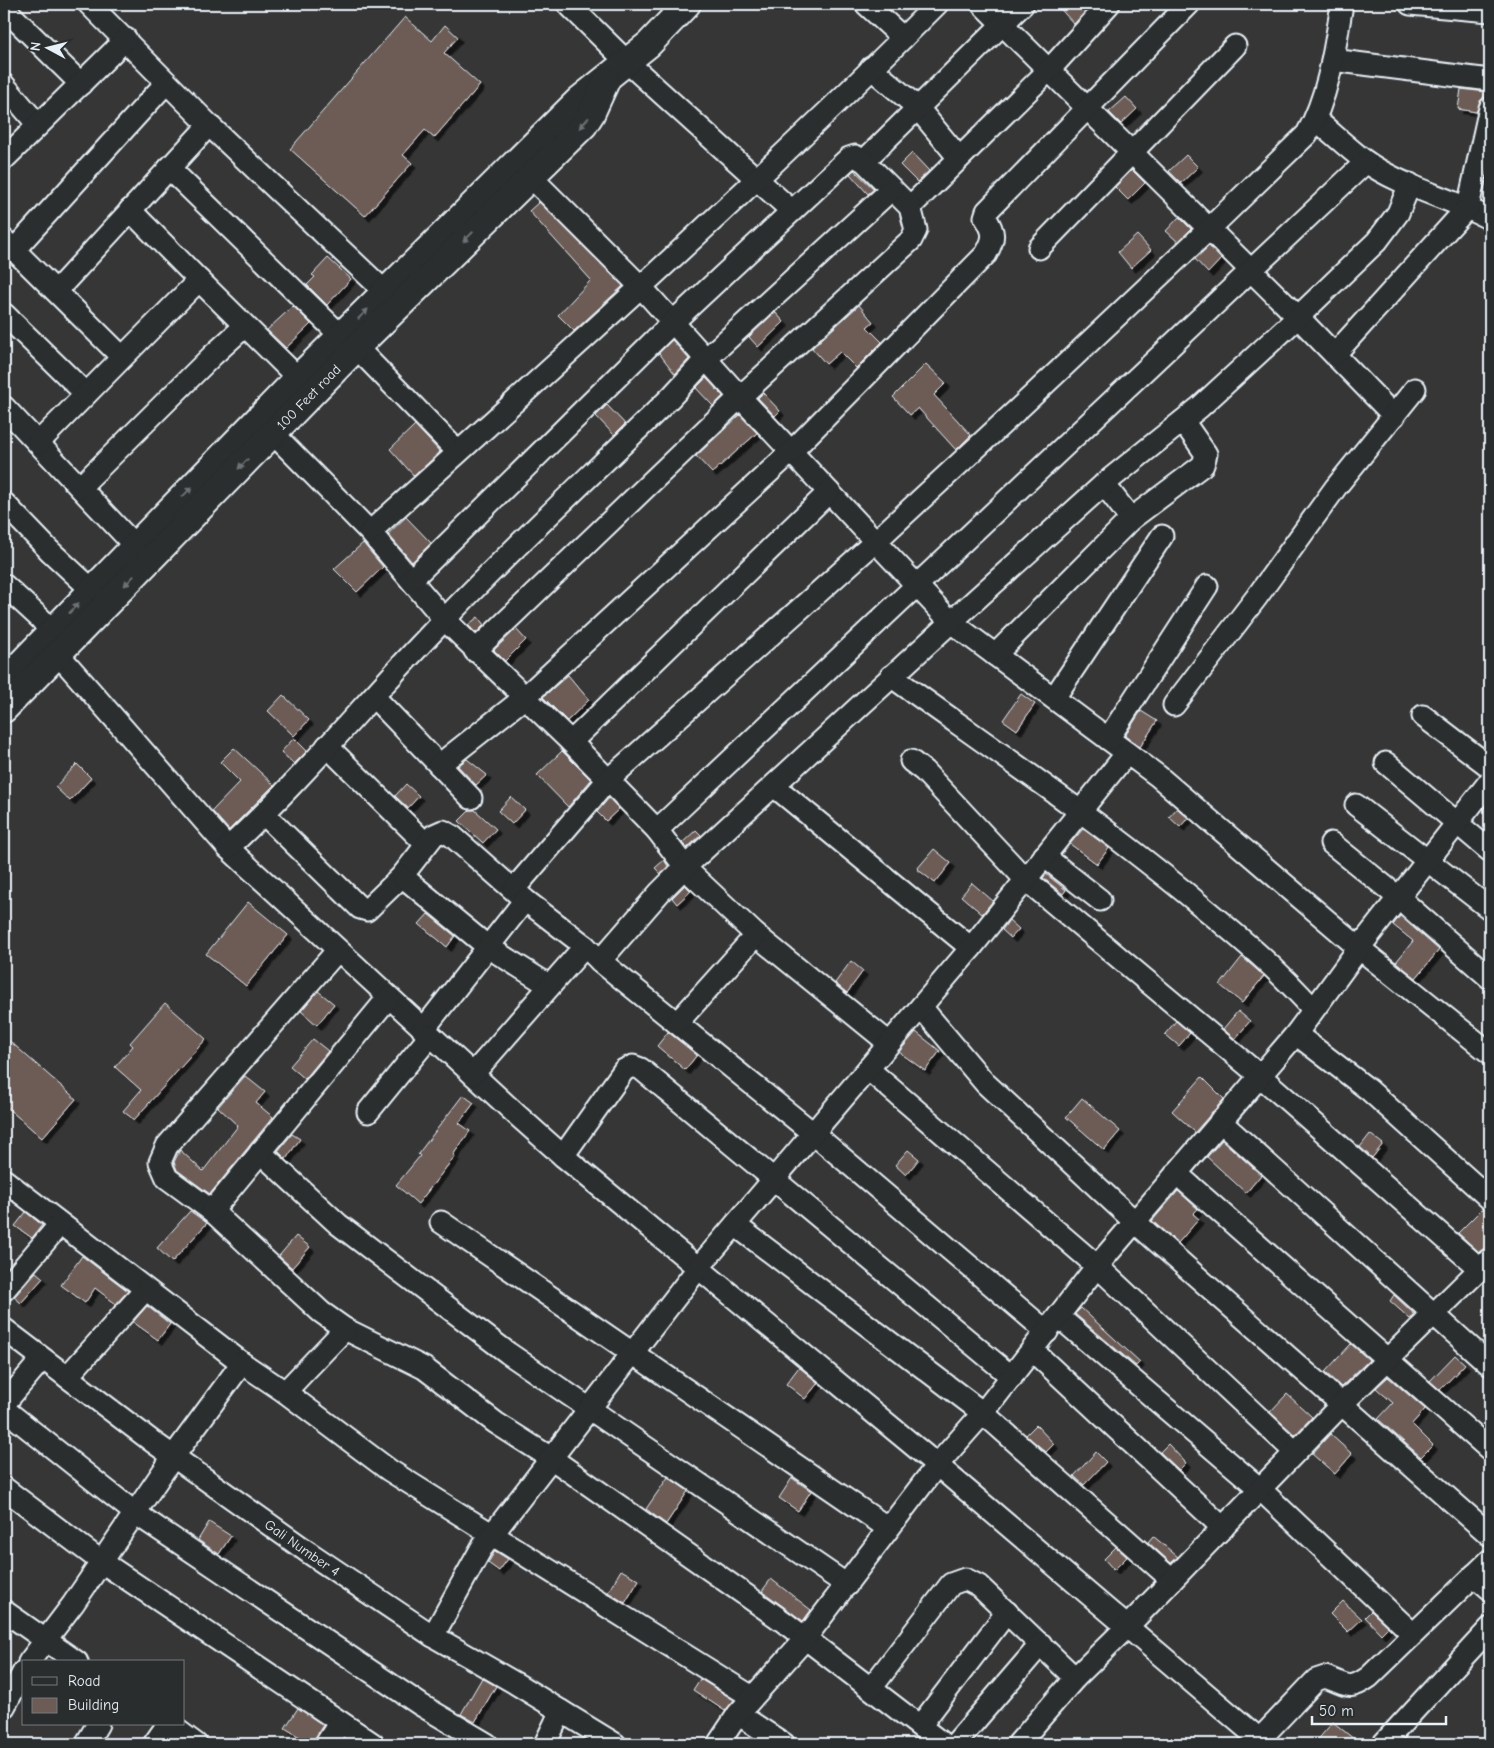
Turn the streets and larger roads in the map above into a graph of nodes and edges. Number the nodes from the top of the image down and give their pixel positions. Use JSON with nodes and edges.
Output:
{"nodes":[{"id":1,"x":89,"y":4,"type":"edge"},
{"id":2,"x":568,"y":4,"type":"edge"},
{"id":3,"x":686,"y":4,"type":"edge"},
{"id":4,"x":866,"y":4,"type":"edge"},
{"id":5,"x":937,"y":4,"type":"edge"},
{"id":6,"x":982,"y":4,"type":"edge"},
{"id":7,"x":1023,"y":4,"type":"edge"},
{"id":8,"x":1109,"y":4,"type":"edge"},
{"id":9,"x":1189,"y":4,"type":"edge"},
{"id":10,"x":1342,"y":4,"type":"edge"},
{"id":11,"x":1410,"y":4,"type":"edge"},
{"id":12,"x":4,"y":8,"type":"edge"},
{"id":13,"x":1490,"y":11,"type":"edge"},
{"id":14,"x":1004,"y":24,"type":"junction"},
{"id":15,"x":903,"y":38,"type":"junction"},
{"id":16,"x":126,"y":39,"type":"junction"},
{"id":17,"x":1236,"y":46,"type":"dead end"},
{"id":18,"x":1332,"y":60,"type":"junction"},
{"id":19,"x":627,"y":62,"type":"junction"},
{"id":20,"x":871,"y":68,"type":"junction"},
{"id":21,"x":1050,"y":69,"type":"junction"},
{"id":22,"x":1490,"y":80,"type":"edge"},
{"id":23,"x":166,"y":82,"type":"junction"},
{"id":24,"x":81,"y":84,"type":"junction"},
{"id":25,"x":4,"y":85,"type":"edge"},
{"id":26,"x":917,"y":107,"type":"junction"},
{"id":27,"x":1088,"y":108,"type":"junction"},
{"id":28,"x":1490,"y":108,"type":"edge"},
{"id":29,"x":1315,"y":119,"type":"junction"},
{"id":30,"x":38,"y":125,"type":"junction"},
{"id":31,"x":209,"y":125,"type":"junction"},
{"id":32,"x":1132,"y":151,"type":"junction"},
{"id":33,"x":958,"y":158,"type":"junction"},
{"id":34,"x":4,"y":159,"type":"edge"},
{"id":35,"x":864,"y":161,"type":"junction"},
{"id":36,"x":1366,"y":162,"type":"junction"},
{"id":37,"x":169,"y":168,"type":"junction"},
{"id":38,"x":523,"y":169,"type":"junction"},
{"id":39,"x":757,"y":180,"type":"junction"},
{"id":40,"x":1410,"y":184,"type":"junction"},
{"id":41,"x":892,"y":188,"type":"junction"},
{"id":42,"x":910,"y":207,"type":"junction"},
{"id":43,"x":1468,"y":207,"type":"junction"},
{"id":44,"x":130,"y":210,"type":"junction"},
{"id":45,"x":792,"y":211,"type":"junction"},
{"id":46,"x":1490,"y":219,"type":"edge"},
{"id":47,"x":1209,"y":229,"type":"junction"},
{"id":48,"x":9,"y":245,"type":"edge"},
{"id":49,"x":1039,"y":248,"type":"dead end"},
{"id":50,"x":1251,"y":272,"type":"junction"},
{"id":51,"x":199,"y":280,"type":"junction"},
{"id":52,"x":642,"y":288,"type":"junction"},
{"id":53,"x":57,"y":290,"type":"junction"},
{"id":54,"x":392,"y":299,"type":"junction"},
{"id":55,"x":4,"y":314,"type":"edge"},
{"id":56,"x":1298,"y":317,"type":"junction"},
{"id":57,"x":672,"y":323,"type":"junction"},
{"id":58,"x":245,"y":326,"type":"junction"},
{"id":59,"x":349,"y":342,"type":"junction"},
{"id":60,"x":1335,"y":354,"type":"junction"},
{"id":61,"x":122,"y":356,"type":"junction"},
{"id":62,"x":706,"y":360,"type":"junction"},
{"id":63,"x":298,"y":378,"type":"junction"},
{"id":64,"x":1416,"y":390,"type":"dead end"},
{"id":65,"x":86,"y":394,"type":"junction"},
{"id":66,"x":740,"y":398,"type":"junction"},
{"id":67,"x":4,"y":407,"type":"edge"},
{"id":68,"x":1394,"y":416,"type":"junction"},
{"id":69,"x":1182,"y":421,"type":"junction"},
{"id":70,"x":266,"y":426,"type":"junction"},
{"id":71,"x":38,"y":443,"type":"junction"},
{"id":72,"x":458,"y":452,"type":"junction"},
{"id":73,"x":791,"y":452,"type":"junction"},
{"id":74,"x":1104,"y":484,"type":"junction"},
{"id":75,"x":80,"y":487,"type":"junction"},
{"id":76,"x":829,"y":492,"type":"junction"},
{"id":77,"x":4,"y":503,"type":"edge"},
{"id":78,"x":1131,"y":520,"type":"junction"},
{"id":79,"x":370,"y":532,"type":"junction"},
{"id":80,"x":1162,"y":536,"type":"dead end"},
{"id":81,"x":876,"y":542,"type":"junction"},
{"id":82,"x":135,"y":546,"type":"junction"},
{"id":83,"x":411,"y":580,"type":"junction"},
{"id":84,"x":4,"y":585,"type":"edge"},
{"id":85,"x":917,"y":585,"type":"junction"},
{"id":86,"x":1207,"y":586,"type":"dead end"},
{"id":87,"x":92,"y":589,"type":"junction"},
{"id":88,"x":444,"y":619,"type":"junction"},
{"id":89,"x":950,"y":622,"type":"junction"},
{"id":90,"x":55,"y":643,"type":"junction"},
{"id":91,"x":475,"y":651,"type":"junction"},
{"id":92,"x":995,"y":655,"type":"junction"},
{"id":93,"x":890,"y":676,"type":"junction"},
{"id":94,"x":4,"y":681,"type":"edge"},
{"id":95,"x":374,"y":697,"type":"junction"},
{"id":96,"x":524,"y":698,"type":"junction"},
{"id":97,"x":1054,"y":698,"type":"junction"},
{"id":98,"x":1174,"y":705,"type":"dead end"},
{"id":99,"x":4,"y":709,"type":"edge"},
{"id":100,"x":1423,"y":716,"type":"dead end"},
{"id":101,"x":1108,"y":739,"type":"junction"},
{"id":102,"x":571,"y":742,"type":"junction"},
{"id":103,"x":327,"y":746,"type":"junction"},
{"id":104,"x":1126,"y":753,"type":"junction"},
{"id":105,"x":911,"y":761,"type":"dead end"},
{"id":106,"x":1386,"y":762,"type":"dead end"},
{"id":107,"x":440,"y":765,"type":"junction"},
{"id":108,"x":1490,"y":767,"type":"edge"},
{"id":109,"x":608,"y":781,"type":"junction"},
{"id":110,"x":1490,"y":781,"type":"edge"},
{"id":111,"x":774,"y":786,"type":"junction"},
{"id":112,"x":471,"y":798,"type":"dead end"},
{"id":113,"x":1356,"y":804,"type":"dead end"},
{"id":114,"x":1081,"y":812,"type":"junction"},
{"id":115,"x":265,"y":815,"type":"junction"},
{"id":116,"x":1458,"y":822,"type":"junction"},
{"id":117,"x":657,"y":830,"type":"junction"},
{"id":118,"x":1331,"y":843,"type":"dead end"},
{"id":119,"x":426,"y":844,"type":"junction"},
{"id":120,"x":228,"y":848,"type":"junction"},
{"id":121,"x":1490,"y":851,"type":"edge"},
{"id":122,"x":1044,"y":856,"type":"junction"},
{"id":123,"x":1429,"y":860,"type":"junction"},
{"id":124,"x":685,"y":867,"type":"junction"},
{"id":125,"x":402,"y":876,"type":"junction"},
{"id":126,"x":1025,"y":879,"type":"junction"},
{"id":127,"x":519,"y":894,"type":"junction"},
{"id":128,"x":1398,"y":897,"type":"junction"},
{"id":129,"x":1100,"y":900,"type":"dead end"},
{"id":130,"x":1490,"y":910,"type":"edge"},
{"id":131,"x":756,"y":935,"type":"junction"},
{"id":132,"x":585,"y":946,"type":"junction"},
{"id":133,"x":488,"y":947,"type":"junction"},
{"id":134,"x":971,"y":948,"type":"junction"},
{"id":135,"x":1359,"y":948,"type":"junction"},
{"id":136,"x":337,"y":950,"type":"junction"},
{"id":137,"x":600,"y":961,"type":"junction"},
{"id":138,"x":1490,"y":978,"type":"edge"},
{"id":139,"x":550,"y":986,"type":"junction"},
{"id":140,"x":388,"y":998,"type":"junction"},
{"id":141,"x":921,"y":1007,"type":"junction"},
{"id":142,"x":1313,"y":1009,"type":"junction"},
{"id":143,"x":677,"y":1023,"type":"junction"},
{"id":144,"x":427,"y":1033,"type":"junction"},
{"id":145,"x":1296,"y":1034,"type":"junction"},
{"id":146,"x":889,"y":1044,"type":"junction"},
{"id":147,"x":1490,"y":1053,"type":"edge"},
{"id":148,"x":868,"y":1069,"type":"junction"},
{"id":149,"x":473,"y":1074,"type":"junction"},
{"id":150,"x":1259,"y":1075,"type":"junction"},
{"id":151,"x":368,"y":1112,"type":"dead end"},
{"id":152,"x":1220,"y":1121,"type":"junction"},
{"id":153,"x":814,"y":1134,"type":"junction"},
{"id":154,"x":260,"y":1152,"type":"junction"},
{"id":155,"x":563,"y":1156,"type":"junction"},
{"id":156,"x":1176,"y":1173,"type":"junction"},
{"id":157,"x":4,"y":1180,"type":"edge"},
{"id":158,"x":774,"y":1180,"type":"junction"},
{"id":159,"x":1490,"y":1199,"type":"edge"},
{"id":160,"x":212,"y":1211,"type":"junction"},
{"id":161,"x":441,"y":1222,"type":"dead end"},
{"id":162,"x":1135,"y":1222,"type":"junction"},
{"id":163,"x":60,"y":1224,"type":"junction"},
{"id":164,"x":735,"y":1225,"type":"junction"},
{"id":165,"x":1485,"y":1264,"type":"edge"},
{"id":166,"x":1097,"y":1266,"type":"junction"},
{"id":167,"x":699,"y":1267,"type":"junction"},
{"id":168,"x":4,"y":1290,"type":"edge"},
{"id":169,"x":145,"y":1290,"type":"junction"},
{"id":170,"x":1433,"y":1315,"type":"junction"},
{"id":171,"x":1053,"y":1324,"type":"junction"},
{"id":172,"x":345,"y":1329,"type":"junction"},
{"id":173,"x":4,"y":1330,"type":"edge"},
{"id":174,"x":1032,"y":1350,"type":"junction"},
{"id":175,"x":631,"y":1354,"type":"junction"},
{"id":176,"x":42,"y":1359,"type":"junction"},
{"id":177,"x":1388,"y":1359,"type":"junction"},
{"id":178,"x":242,"y":1363,"type":"junction"},
{"id":179,"x":1490,"y":1365,"type":"edge"},
{"id":180,"x":67,"y":1377,"type":"junction"},
{"id":181,"x":1012,"y":1377,"type":"junction"},
{"id":182,"x":285,"y":1392,"type":"junction"},
{"id":183,"x":4,"y":1404,"type":"edge"},
{"id":184,"x":1342,"y":1404,"type":"junction"},
{"id":185,"x":4,"y":1409,"type":"edge"},
{"id":186,"x":589,"y":1409,"type":"junction"},
{"id":187,"x":982,"y":1413,"type":"junction"},
{"id":188,"x":1490,"y":1450,"type":"edge"},
{"id":189,"x":1295,"y":1452,"type":"junction"},
{"id":190,"x":173,"y":1457,"type":"junction"},
{"id":191,"x":551,"y":1458,"type":"junction"},
{"id":192,"x":936,"y":1465,"type":"junction"},
{"id":193,"x":4,"y":1488,"type":"edge"},
{"id":194,"x":1260,"y":1489,"type":"junction"},
{"id":195,"x":135,"y":1513,"type":"junction"},
{"id":196,"x":888,"y":1528,"type":"junction"},
{"id":197,"x":1223,"y":1528,"type":"junction"},
{"id":198,"x":1490,"y":1535,"type":"edge"},
{"id":199,"x":491,"y":1536,"type":"junction"},
{"id":200,"x":1490,"y":1560,"type":"edge"},
{"id":201,"x":102,"y":1562,"type":"junction"},
{"id":202,"x":1474,"y":1575,"type":"junction"},
{"id":203,"x":1172,"y":1580,"type":"junction"},
{"id":204,"x":847,"y":1585,"type":"junction"},
{"id":205,"x":1490,"y":1589,"type":"edge"},
{"id":206,"x":4,"y":1611,"type":"edge"},
{"id":207,"x":1007,"y":1612,"type":"junction"},
{"id":208,"x":1126,"y":1628,"type":"junction"},
{"id":209,"x":1490,"y":1628,"type":"edge"},
{"id":210,"x":1412,"y":1633,"type":"junction"},
{"id":211,"x":433,"y":1636,"type":"junction"},
{"id":212,"x":44,"y":1640,"type":"junction"},
{"id":213,"x":804,"y":1640,"type":"junction"},
{"id":214,"x":1041,"y":1644,"type":"junction"},
{"id":215,"x":30,"y":1660,"type":"edge"},
{"id":216,"x":74,"y":1660,"type":"edge"},
{"id":217,"x":22,"y":1674,"type":"edge"},
{"id":218,"x":1075,"y":1678,"type":"junction"},
{"id":219,"x":872,"y":1688,"type":"junction"},
{"id":220,"x":6,"y":1696,"type":"edge"},
{"id":221,"x":752,"y":1697,"type":"junction"},
{"id":222,"x":561,"y":1711,"type":"junction"},
{"id":223,"x":738,"y":1714,"type":"junction"},
{"id":224,"x":340,"y":1722,"type":"junction"},
{"id":225,"x":97,"y":1726,"type":"edge"},
{"id":226,"x":167,"y":1726,"type":"edge"},
{"id":227,"x":171,"y":1726,"type":"edge"},
{"id":228,"x":929,"y":1737,"type":"edge"},
{"id":229,"x":1262,"y":1742,"type":"edge"},
{"id":230,"x":86,"y":1744,"type":"edge"},
{"id":231,"x":154,"y":1744,"type":"edge"},
{"id":232,"x":196,"y":1744,"type":"edge"},
{"id":233,"x":326,"y":1744,"type":"edge"},
{"id":234,"x":373,"y":1744,"type":"edge"},
{"id":235,"x":487,"y":1744,"type":"edge"},
{"id":236,"x":545,"y":1744,"type":"edge"},
{"id":237,"x":615,"y":1744,"type":"edge"},
{"id":238,"x":718,"y":1744,"type":"edge"},
{"id":239,"x":784,"y":1744,"type":"edge"},
{"id":240,"x":955,"y":1744,"type":"edge"},
{"id":241,"x":1018,"y":1744,"type":"edge"},
{"id":242,"x":1383,"y":1744,"type":"edge"}],
"edges":[{"from":1,"to":16,"type":"street"},
{"from":2,"to":19,"type":"street"},
{"from":3,"to":19,"type":"street","name":"100 Feet road"},
{"from":4,"to":15,"type":"street"},
{"from":5,"to":15,"type":"street"},
{"from":6,"to":14,"type":"street"},
{"from":7,"to":14,"type":"street"},
{"from":8,"to":21,"type":"street"},
{"from":9,"to":27,"type":"street"},
{"from":10,"to":18,"type":"street"},
{"from":11,"to":13,"type":"street"},
{"from":12,"to":24,"type":"street"},
{"from":14,"to":21,"type":"street"},
{"from":14,"to":26,"type":"street"},
{"from":15,"to":20,"type":"street"},
{"from":16,"to":23,"type":"street"},
{"from":16,"to":24,"type":"street"},
{"from":17,"to":32,"type":"street"},
{"from":18,"to":22,"type":"street"},
{"from":18,"to":29,"type":"street"},
{"from":19,"to":38,"type":"street","name":"100 Feet road"},
{"from":19,"to":39,"type":"street"},
{"from":20,"to":26,"type":"street"},
{"from":20,"to":39,"type":"street"},
{"from":21,"to":27,"type":"street"},
{"from":21,"to":33,"type":"street"},
{"from":23,"to":31,"type":"street"},
{"from":23,"to":48,"type":"street"},
{"from":24,"to":30,"type":"street"},
{"from":25,"to":30,"type":"street"},
{"from":26,"to":33,"type":"street"},
{"from":26,"to":35,"type":"street"},
{"from":27,"to":32,"type":"street"},
{"from":27,"to":73,"type":"street"},
{"from":28,"to":43,"type":"street"},
{"from":29,"to":36,"type":"street"},
{"from":29,"to":47,"type":"street"},
{"from":30,"to":34,"type":"street"},
{"from":31,"to":37,"type":"street"},
{"from":31,"to":54,"type":"street"},
{"from":32,"to":47,"type":"street"},
{"from":32,"to":49,"type":"street"},
{"from":33,"to":42,"type":"street"},
{"from":35,"to":41,"type":"street"},
{"from":35,"to":45,"type":"street"},
{"from":36,"to":40,"type":"street"},
{"from":36,"to":50,"type":"street"},
{"from":37,"to":44,"type":"street"},
{"from":37,"to":59,"type":"street"},
{"from":38,"to":52,"type":"street"},
{"from":38,"to":54,"type":"street","name":"100 Feet road"},
{"from":39,"to":45,"type":"street"},
{"from":39,"to":52,"type":"street"},
{"from":40,"to":43,"type":"street"},
{"from":40,"to":56,"type":"street"},
{"from":41,"to":42,"type":"street"},
{"from":41,"to":62,"type":"street"},
{"from":42,"to":66,"type":"street"},
{"from":43,"to":46,"type":"street"},
{"from":43,"to":60,"type":"street"},
{"from":44,"to":51,"type":"street"},
{"from":44,"to":53,"type":"street"},
{"from":45,"to":57,"type":"street"},
{"from":47,"to":50,"type":"street"},
{"from":47,"to":81,"type":"street"},
{"from":48,"to":53,"type":"street"},
{"from":50,"to":56,"type":"street"},
{"from":50,"to":85,"type":"street"},
{"from":51,"to":58,"type":"street"},
{"from":51,"to":61,"type":"street"},
{"from":52,"to":57,"type":"street"},
{"from":52,"to":72,"type":"street"},
{"from":53,"to":61,"type":"street"},
{"from":54,"to":59,"type":"street","name":"100 Feet road"},
{"from":55,"to":65,"type":"street"},
{"from":56,"to":60,"type":"street"},
{"from":56,"to":69,"type":"street"},
{"from":57,"to":62,"type":"street"},
{"from":57,"to":83,"type":"street"},
{"from":58,"to":63,"type":"street"},
{"from":58,"to":75,"type":"street"},
{"from":59,"to":63,"type":"street","name":"100 Feet road"},
{"from":59,"to":70,"type":"street","name":"100 Feet road"},
{"from":59,"to":72,"type":"street"},
{"from":60,"to":68,"type":"street"},
{"from":61,"to":65,"type":"street"},
{"from":62,"to":66,"type":"street"},
{"from":62,"to":88,"type":"street"},
{"from":63,"to":70,"type":"street","name":"100 Feet road"},
{"from":64,"to":68,"type":"street"},
{"from":65,"to":71,"type":"street"},
{"from":66,"to":73,"type":"street"},
{"from":66,"to":91,"type":"street"},
{"from":67,"to":71,"type":"street"},
{"from":68,"to":98,"type":"street"},
{"from":69,"to":74,"type":"street"},
{"from":69,"to":78,"type":"street"},
{"from":70,"to":79,"type":"street"},
{"from":82,"to":70,"type":"street","name":"100 Feet road","one_way":true},
{"from":70,"to":90,"type":"street","name":"100 Feet road","one_way":true},
{"from":71,"to":75,"type":"street"},
{"from":72,"to":79,"type":"street"},
{"from":73,"to":76,"type":"street"},
{"from":73,"to":96,"type":"street"},
{"from":74,"to":78,"type":"street"},
{"from":74,"to":89,"type":"street"},
{"from":75,"to":82,"type":"street"},
{"from":76,"to":81,"type":"street"},
{"from":76,"to":102,"type":"street"},
{"from":77,"to":87,"type":"street"},
{"from":78,"to":92,"type":"street"},
{"from":79,"to":83,"type":"street"},
{"from":80,"to":97,"type":"street"},
{"from":81,"to":85,"type":"street"},
{"from":81,"to":109,"type":"street"},
{"from":82,"to":87,"type":"street","name":"100 Feet road"},
{"from":83,"to":88,"type":"street"},
{"from":84,"to":90,"type":"street"},
{"from":85,"to":89,"type":"street"},
{"from":85,"to":117,"type":"street"},
{"from":86,"to":101,"type":"street"},
{"from":90,"to":87,"type":"street","name":"100 Feet road","one_way":true},
{"from":88,"to":91,"type":"street"},
{"from":88,"to":95,"type":"street"},
{"from":89,"to":92,"type":"street"},
{"from":89,"to":93,"type":"street"},
{"from":90,"to":94,"type":"street","name":"100 Feet road"},
{"from":90,"to":99,"type":"street","name":"100 Feet road"},
{"from":90,"to":120,"type":"street"},
{"from":91,"to":96,"type":"street"},
{"from":92,"to":97,"type":"street"},
{"from":93,"to":111,"type":"street"},
{"from":93,"to":114,"type":"street"},
{"from":95,"to":103,"type":"street"},
{"from":95,"to":107,"type":"street"},
{"from":96,"to":102,"type":"street"},
{"from":96,"to":107,"type":"street"},
{"from":97,"to":101,"type":"street"},
{"from":100,"to":108,"type":"street"},
{"from":101,"to":104,"type":"street"},
{"from":102,"to":109,"type":"street"},
{"from":103,"to":115,"type":"street"},
{"from":103,"to":119,"type":"street"},
{"from":104,"to":114,"type":"street"},
{"from":104,"to":135,"type":"street"},
{"from":105,"to":126,"type":"street"},
{"from":106,"to":116,"type":"street"},
{"from":107,"to":112,"type":"street"},
{"from":109,"to":117,"type":"street"},
{"from":109,"to":127,"type":"street"},
{"from":110,"to":116,"type":"street"},
{"from":111,"to":124,"type":"street"},
{"from":111,"to":134,"type":"street"},
{"from":113,"to":123,"type":"street"},
{"from":114,"to":122,"type":"street"},
{"from":114,"to":142,"type":"street"},
{"from":115,"to":120,"type":"street"},
{"from":115,"to":125,"type":"street"},
{"from":116,"to":121,"type":"street"},
{"from":116,"to":123,"type":"street"},
{"from":117,"to":124,"type":"street"},
{"from":118,"to":128,"type":"street"},
{"from":119,"to":125,"type":"street"},
{"from":119,"to":127,"type":"street"},
{"from":120,"to":136,"type":"street"},
{"from":122,"to":126,"type":"street"},
{"from":122,"to":129,"type":"street"},
{"from":123,"to":128,"type":"street"},
{"from":123,"to":130,"type":"street"},
{"from":124,"to":131,"type":"street"},
{"from":124,"to":137,"type":"street"},
{"from":125,"to":133,"type":"street"},
{"from":126,"to":134,"type":"street"},
{"from":126,"to":150,"type":"street"},
{"from":127,"to":132,"type":"street"},
{"from":127,"to":133,"type":"street"},
{"from":128,"to":135,"type":"street"},
{"from":128,"to":138,"type":"street"},
{"from":131,"to":143,"type":"street"},
{"from":131,"to":146,"type":"street"},
{"from":132,"to":137,"type":"street"},
{"from":132,"to":139,"type":"street"},
{"from":133,"to":139,"type":"street"},
{"from":133,"to":144,"type":"street"},
{"from":134,"to":141,"type":"street"},
{"from":135,"to":142,"type":"street"},
{"from":135,"to":147,"type":"street"},
{"from":136,"to":140,"type":"street"},
{"from":136,"to":160,"type":"street"},
{"from":137,"to":143,"type":"street"},
{"from":139,"to":149,"type":"street"},
{"from":140,"to":144,"type":"street"},
{"from":140,"to":154,"type":"street"},
{"from":141,"to":146,"type":"street"},
{"from":141,"to":162,"type":"street"},
{"from":142,"to":145,"type":"street"},
{"from":143,"to":153,"type":"street"},
{"from":144,"to":149,"type":"street"},
{"from":144,"to":151,"type":"street"},
{"from":145,"to":150,"type":"street"},
{"from":145,"to":159,"type":"street"},
{"from":146,"to":148,"type":"street"},
{"from":148,"to":153,"type":"street"},
{"from":148,"to":166,"type":"street"},
{"from":149,"to":155,"type":"street"},
{"from":150,"to":152,"type":"street"},
{"from":150,"to":165,"type":"street"},
{"from":152,"to":156,"type":"street"},
{"from":152,"to":170,"type":"street"},
{"from":153,"to":158,"type":"street"},
{"from":153,"to":171,"type":"street"},
{"from":154,"to":160,"type":"street"},
{"from":154,"to":186,"type":"street"},
{"from":155,"to":158,"type":"street"},
{"from":155,"to":167,"type":"street"},
{"from":156,"to":162,"type":"street"},
{"from":156,"to":177,"type":"street"},
{"from":157,"to":163,"type":"street"},
{"from":158,"to":164,"type":"street"},
{"from":158,"to":181,"type":"street"},
{"from":160,"to":172,"type":"street"},
{"from":161,"to":175,"type":"street"},
{"from":162,"to":166,"type":"street"},
{"from":162,"to":184,"type":"street"},
{"from":163,"to":168,"type":"street"},
{"from":163,"to":169,"type":"street"},
{"from":164,"to":167,"type":"street"},
{"from":164,"to":187,"type":"street"},
{"from":165,"to":170,"type":"street"},
{"from":166,"to":171,"type":"street"},
{"from":166,"to":189,"type":"street"},
{"from":167,"to":175,"type":"street"},
{"from":167,"to":192,"type":"street"},
{"from":169,"to":178,"type":"street"},
{"from":169,"to":180,"type":"street"},
{"from":170,"to":177,"type":"street"},
{"from":170,"to":179,"type":"street"},
{"from":171,"to":174,"type":"street"},
{"from":171,"to":194,"type":"street"},
{"from":172,"to":182,"type":"street"},
{"from":172,"to":191,"type":"street"},
{"from":173,"to":176,"type":"street","name":"Gali Number 4"},
{"from":174,"to":181,"type":"street"},
{"from":174,"to":197,"type":"street"},
{"from":175,"to":186,"type":"street"},
{"from":175,"to":196,"type":"street"},
{"from":176,"to":180,"type":"street","name":"Gali Number 4"},
{"from":176,"to":183,"type":"street"},
{"from":177,"to":184,"type":"street"},
{"from":177,"to":188,"type":"street"},
{"from":178,"to":182,"type":"street"},
{"from":178,"to":190,"type":"street"},
{"from":180,"to":190,"type":"street","name":"Gali Number 4"},
{"from":181,"to":187,"type":"street"},
{"from":182,"to":199,"type":"street"},
{"from":184,"to":189,"type":"street"},
{"from":184,"to":198,"type":"street"},
{"from":185,"to":195,"type":"street"},
{"from":186,"to":191,"type":"street"},
{"from":186,"to":204,"type":"street"},
{"from":187,"to":192,"type":"street"},
{"from":187,"to":203,"type":"street"},
{"from":189,"to":194,"type":"street"},
{"from":190,"to":195,"type":"street"},
{"from":190,"to":211,"type":"street","name":"Gali Number 4"},
{"from":191,"to":199,"type":"street"},
{"from":191,"to":213,"type":"street"},
{"from":192,"to":196,"type":"street"},
{"from":192,"to":208,"type":"street"},
{"from":193,"to":201,"type":"street"},
{"from":194,"to":197,"type":"street"},
{"from":194,"to":210,"type":"street"},
{"from":195,"to":201,"type":"street"},
{"from":195,"to":235,"type":"street"},
{"from":196,"to":204,"type":"street"},
{"from":197,"to":203,"type":"street"},
{"from":199,"to":211,"type":"street"},
{"from":199,"to":221,"type":"street"},
{"from":200,"to":202,"type":"street"},
{"from":201,"to":212,"type":"street"},
{"from":201,"to":224,"type":"street"},
{"from":202,"to":205,"type":"street"},
{"from":202,"to":210,"type":"street"},
{"from":203,"to":208,"type":"street"},
{"from":204,"to":213,"type":"street"},
{"from":206,"to":212,"type":"street"},
{"from":207,"to":214,"type":"street"},
{"from":207,"to":219,"type":"street"},
{"from":207,"to":228,"type":"street"},
{"from":208,"to":218,"type":"street"},
{"from":208,"to":229,"type":"street"},
{"from":209,"to":242,"type":"street"},
{"from":210,"to":229,"type":"street"},
{"from":211,"to":222,"type":"street","name":"Gali Number 4"},
{"from":212,"to":215,"type":"street"},
{"from":212,"to":216,"type":"street"},
{"from":213,"to":219,"type":"street"},
{"from":213,"to":221,"type":"street"},
{"from":214,"to":218,"type":"street"},
{"from":214,"to":240,"type":"street"},
{"from":217,"to":220,"type":"street"},
{"from":218,"to":241,"type":"street"},
{"from":219,"to":228,"type":"street"},
{"from":221,"to":223,"type":"street"},
{"from":222,"to":236,"type":"street"},
{"from":222,"to":237,"type":"street","name":"Gali Number 4"},
{"from":223,"to":238,"type":"street"},
{"from":223,"to":239,"type":"street"},
{"from":224,"to":233,"type":"street"},
{"from":224,"to":234,"type":"street"},
{"from":225,"to":230,"type":"street"},
{"from":226,"to":231,"type":"street"},
{"from":227,"to":232,"type":"street"}]}
